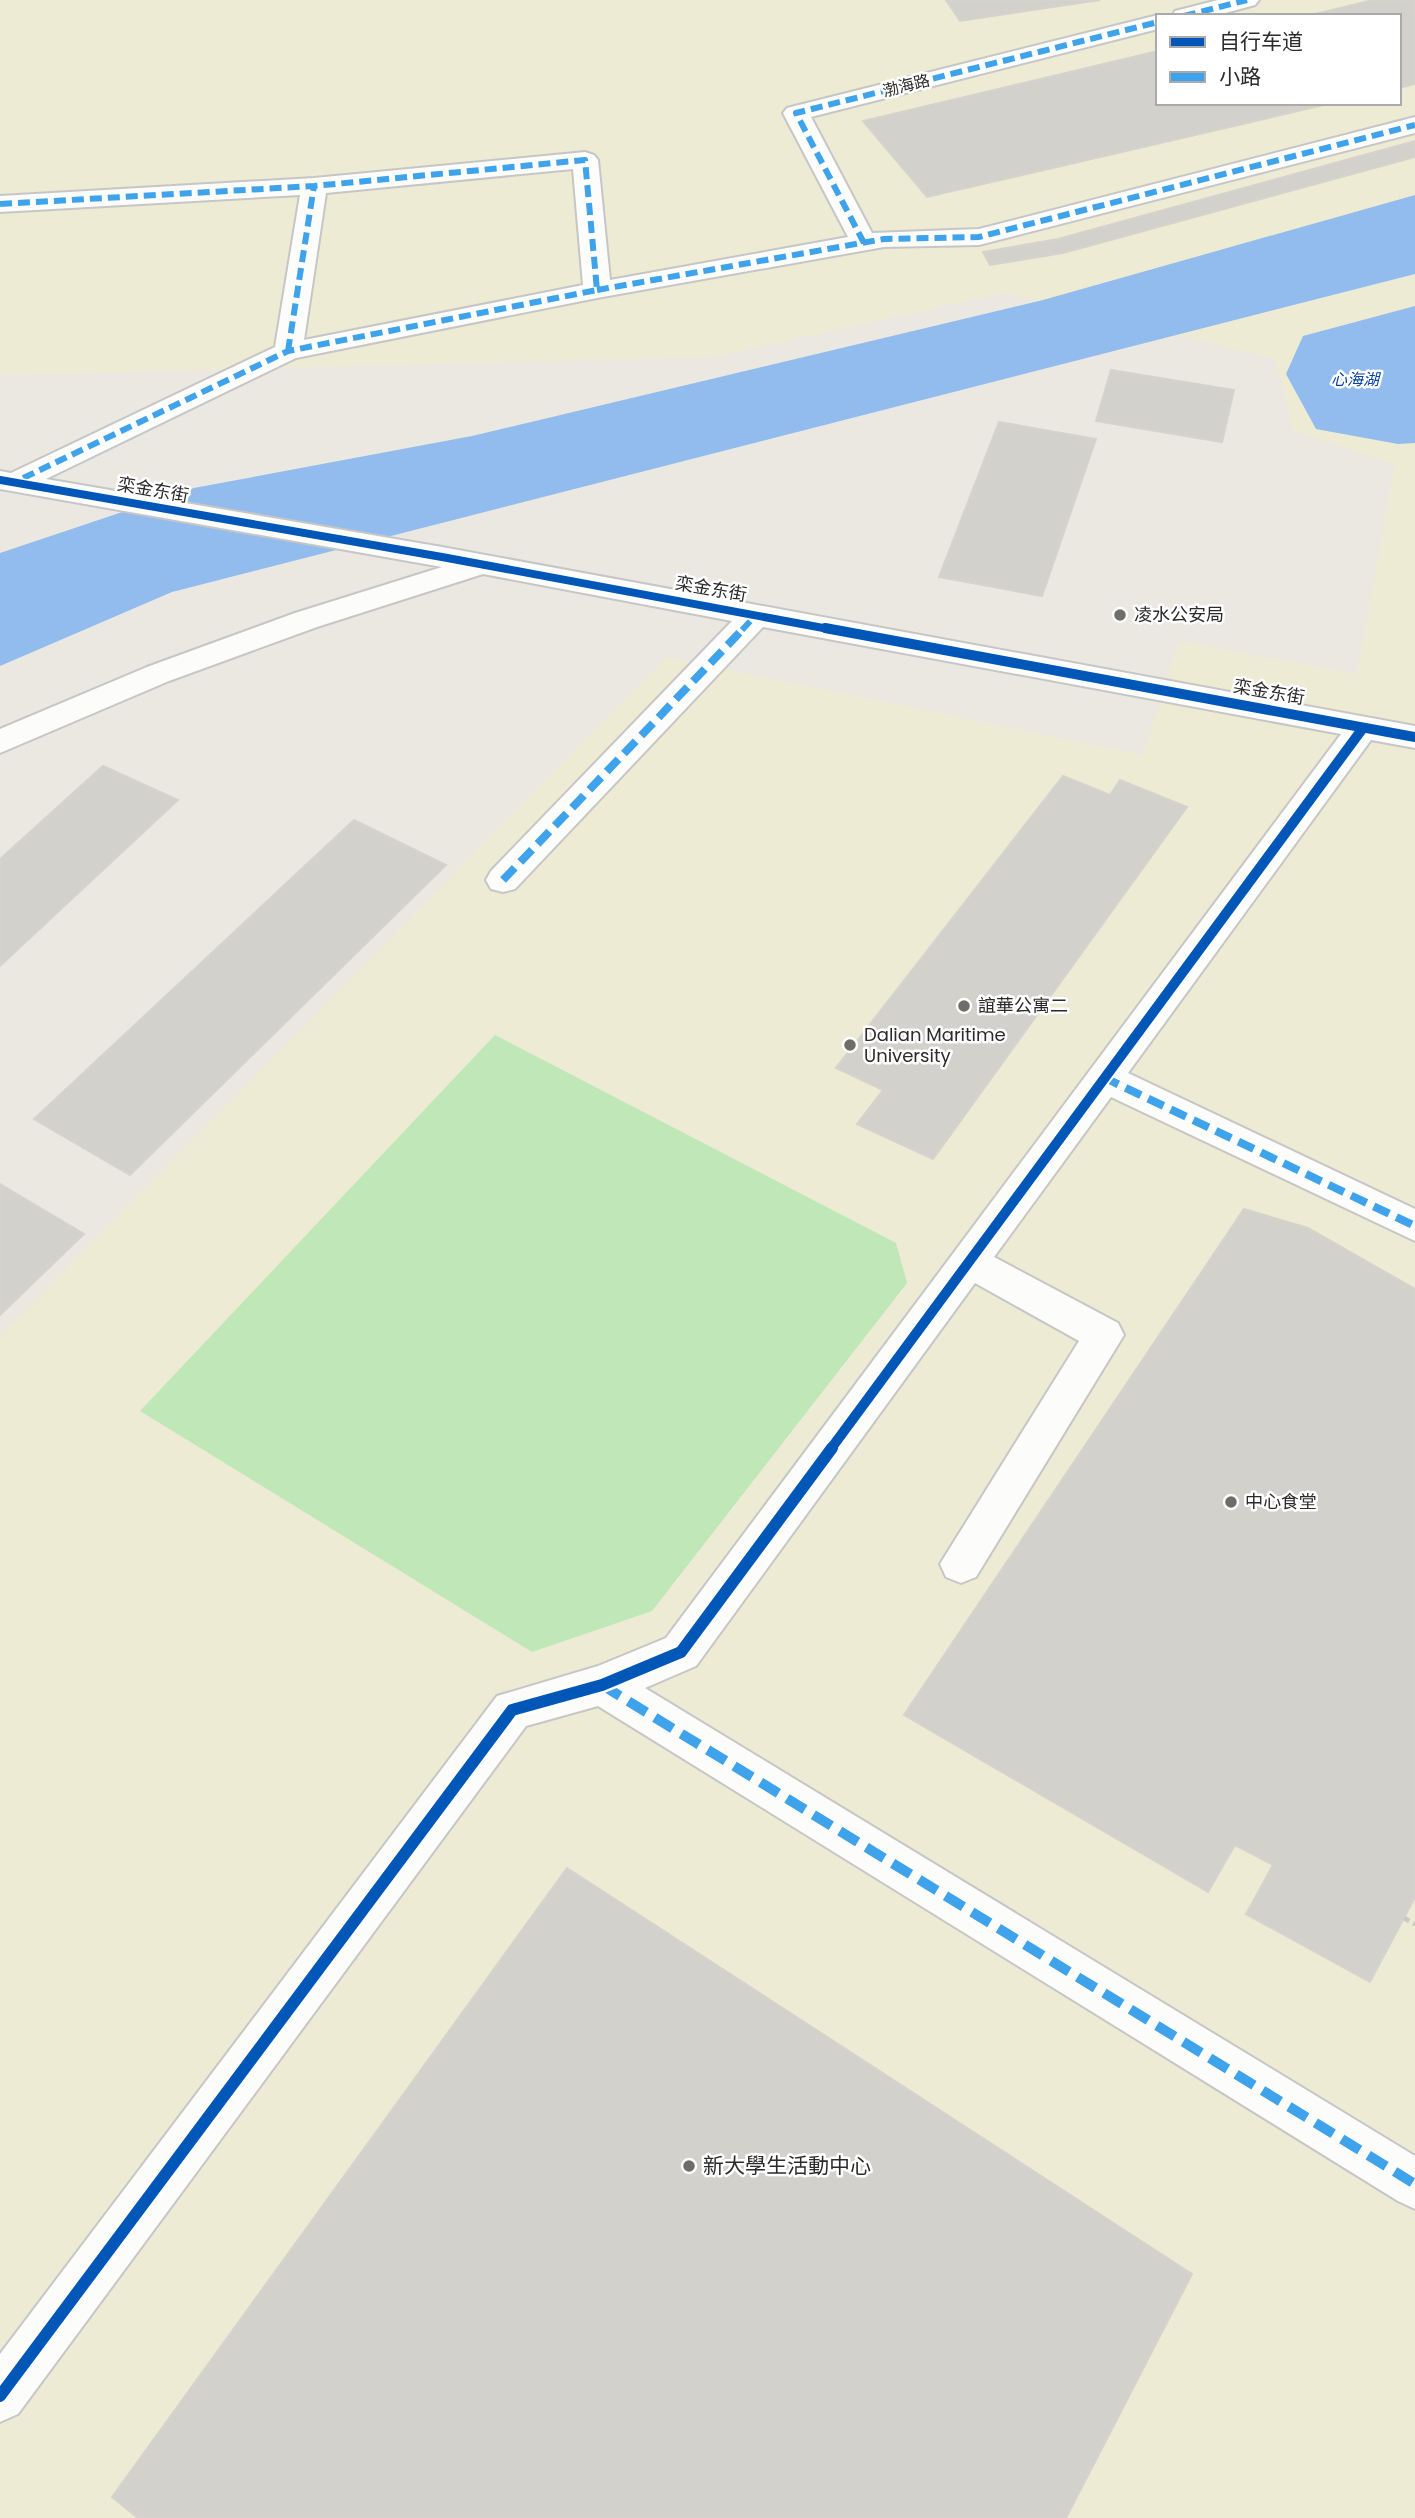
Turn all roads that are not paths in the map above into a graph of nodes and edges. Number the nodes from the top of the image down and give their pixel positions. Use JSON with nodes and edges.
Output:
{"nodes":[{"id":1,"x":1247,"y":0,"type":"edge"},
{"id":2,"x":1192,"y":14,"type":"edge"},
{"id":3,"x":1156,"y":23,"type":"edge"},
{"id":4,"x":1415,"y":125,"type":"edge"},
{"id":5,"x":314,"y":186,"type":"junction"},
{"id":6,"x":0,"y":204,"type":"edge"},
{"id":7,"x":864,"y":243,"type":"junction"},
{"id":8,"x":597,"y":290,"type":"junction"},
{"id":9,"x":288,"y":351,"type":"junction"},
{"id":10,"x":7,"y":482,"type":"edge"},
{"id":11,"x":482,"y":565,"type":"junction"},
{"id":12,"x":756,"y":615,"type":"junction"},
{"id":13,"x":1363,"y":728,"type":"junction"},
{"id":14,"x":1415,"y":737,"type":"edge"},
{"id":15,"x":0,"y":742,"type":"edge"},
{"id":16,"x":503,"y":880,"type":"dead end"},
{"id":17,"x":1103,"y":1077,"type":"junction"},
{"id":18,"x":1415,"y":1226,"type":"edge"},
{"id":19,"x":968,"y":1261,"type":"junction"},
{"id":20,"x":961,"y":1564,"type":"dead end"},
{"id":21,"x":602,"y":1685,"type":"junction"},
{"id":22,"x":1415,"y":2184,"type":"edge"},
{"id":23,"x":0,"y":2396,"type":"edge"}],
"edges":[{"from":1,"to":2,"type":"street"},
{"from":3,"to":7,"type":"street","name":"渤海路"},
{"from":4,"to":7,"type":"street","name":"栾金东街"},
{"from":5,"to":6,"type":"street"},
{"from":5,"to":8,"type":"street"},
{"from":5,"to":9,"type":"street"},
{"from":7,"to":8,"type":"street","name":"栾金东街"},
{"from":8,"to":9,"type":"street","name":"栾金东街"},
{"from":9,"to":10,"type":"street","name":"栾金东街"},
{"from":10,"to":11,"type":"street","name":"栾金东街"},
{"from":11,"to":12,"type":"street","name":"栾金东街"},
{"from":11,"to":15,"type":"street"},
{"from":12,"to":13,"type":"street","name":"栾金东街"},
{"from":12,"to":16,"type":"street"},
{"from":13,"to":14,"type":"street","name":"栾金东街"},
{"from":13,"to":17,"type":"street"},
{"from":17,"to":18,"type":"street"},
{"from":17,"to":19,"type":"street"},
{"from":19,"to":20,"type":"street"},
{"from":19,"to":21,"type":"street"},
{"from":21,"to":22,"type":"street"},
{"from":21,"to":23,"type":"street"}]}
